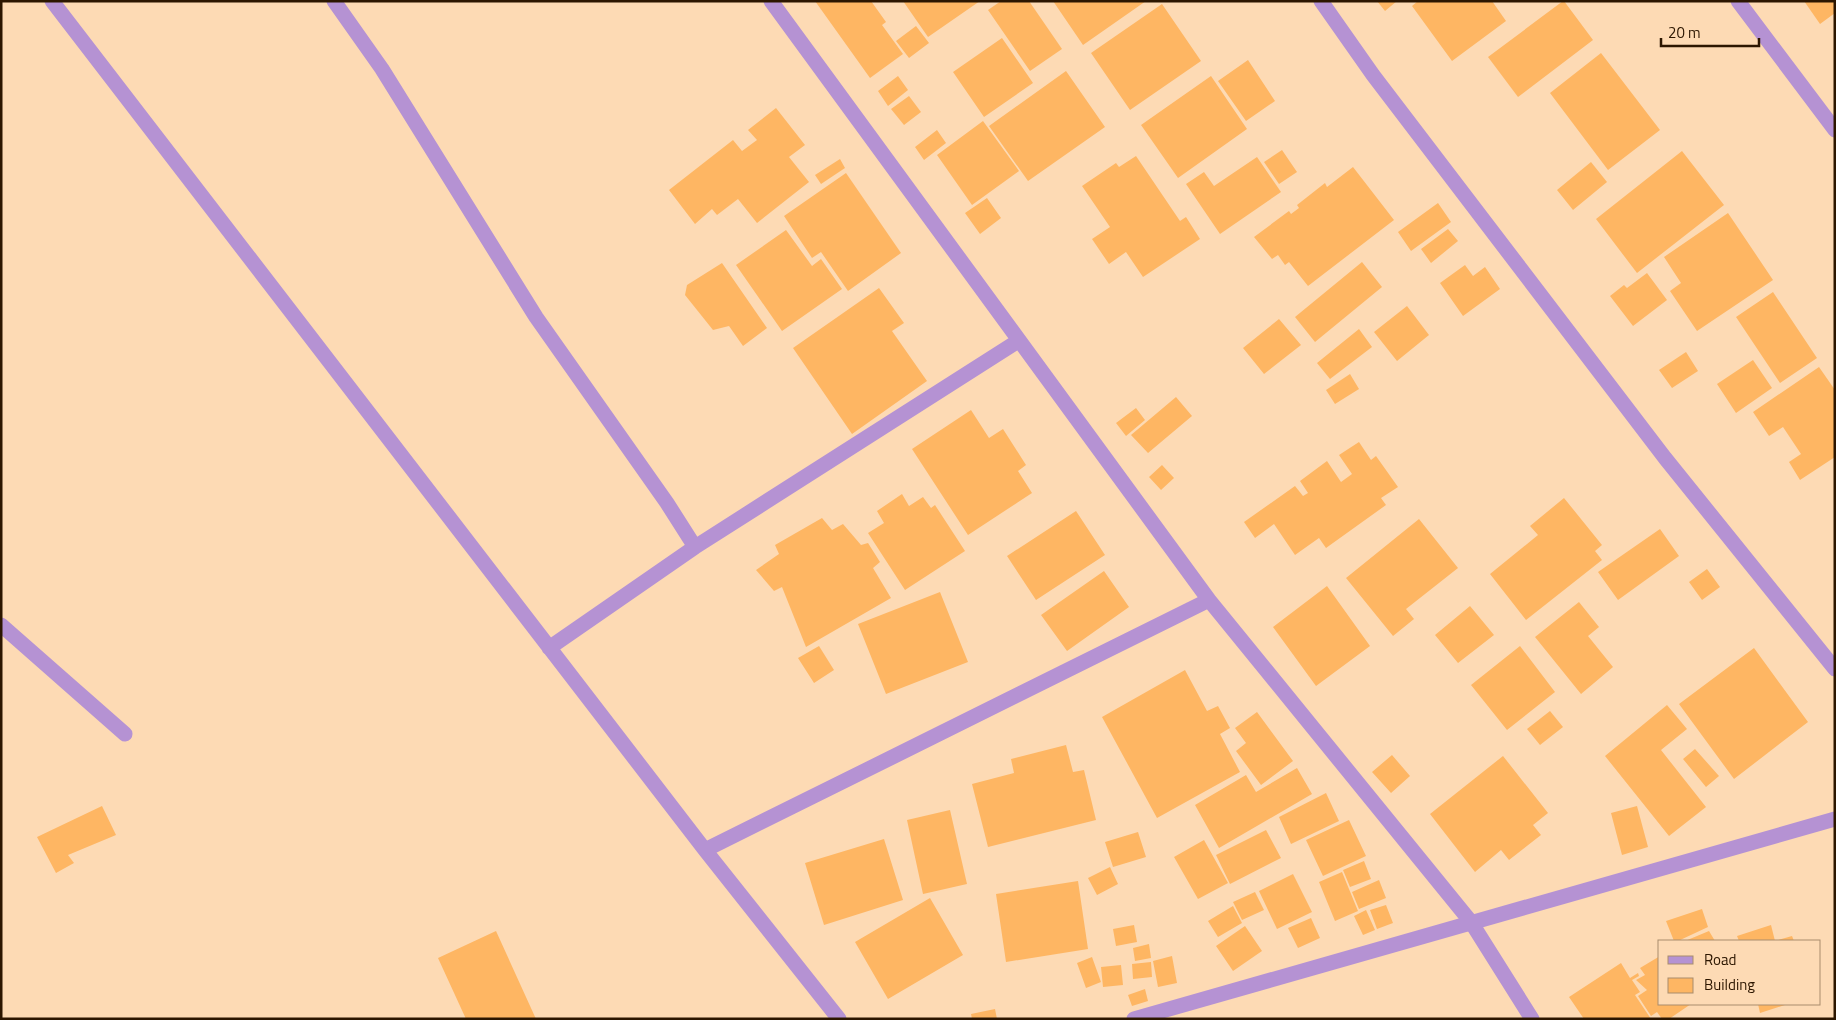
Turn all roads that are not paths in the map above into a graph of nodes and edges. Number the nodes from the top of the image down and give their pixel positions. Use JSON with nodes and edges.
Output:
{"nodes":[{"id":1,"x":52,"y":1,"type":"edge"},
{"id":2,"x":334,"y":1,"type":"edge"},
{"id":3,"x":771,"y":1,"type":"edge"},
{"id":4,"x":1321,"y":1,"type":"edge"},
{"id":5,"x":1738,"y":1,"type":"edge"},
{"id":6,"x":1835,"y":130,"type":"edge"},
{"id":7,"x":1018,"y":341,"type":"junction"},
{"id":8,"x":695,"y":548,"type":"junction"},
{"id":9,"x":1209,"y":600,"type":"junction"},
{"id":10,"x":1,"y":625,"type":"edge"},
{"id":11,"x":549,"y":648,"type":"junction"},
{"id":12,"x":1835,"y":669,"type":"edge"},
{"id":13,"x":125,"y":734,"type":"dead end"},
{"id":14,"x":1835,"y":819,"type":"edge"},
{"id":15,"x":705,"y":850,"type":"junction"},
{"id":16,"x":1471,"y":922,"type":"junction"},
{"id":17,"x":1141,"y":1018,"type":"edge"},
{"id":18,"x":839,"y":1019,"type":"edge"},
{"id":19,"x":1532,"y":1019,"type":"edge"}],
"edges":[{"from":1,"to":11,"type":"street"},
{"from":2,"to":8,"type":"street"},
{"from":3,"to":7,"type":"street"},
{"from":4,"to":12,"type":"street"},
{"from":5,"to":6,"type":"street"},
{"from":7,"to":8,"type":"street"},
{"from":7,"to":9,"type":"street"},
{"from":8,"to":11,"type":"street"},
{"from":9,"to":15,"type":"street"},
{"from":9,"to":16,"type":"street"},
{"from":10,"to":13,"type":"street"},
{"from":11,"to":15,"type":"street"},
{"from":14,"to":16,"type":"street"},
{"from":15,"to":18,"type":"street"},
{"from":16,"to":17,"type":"street"},
{"from":16,"to":19,"type":"street"}]}
